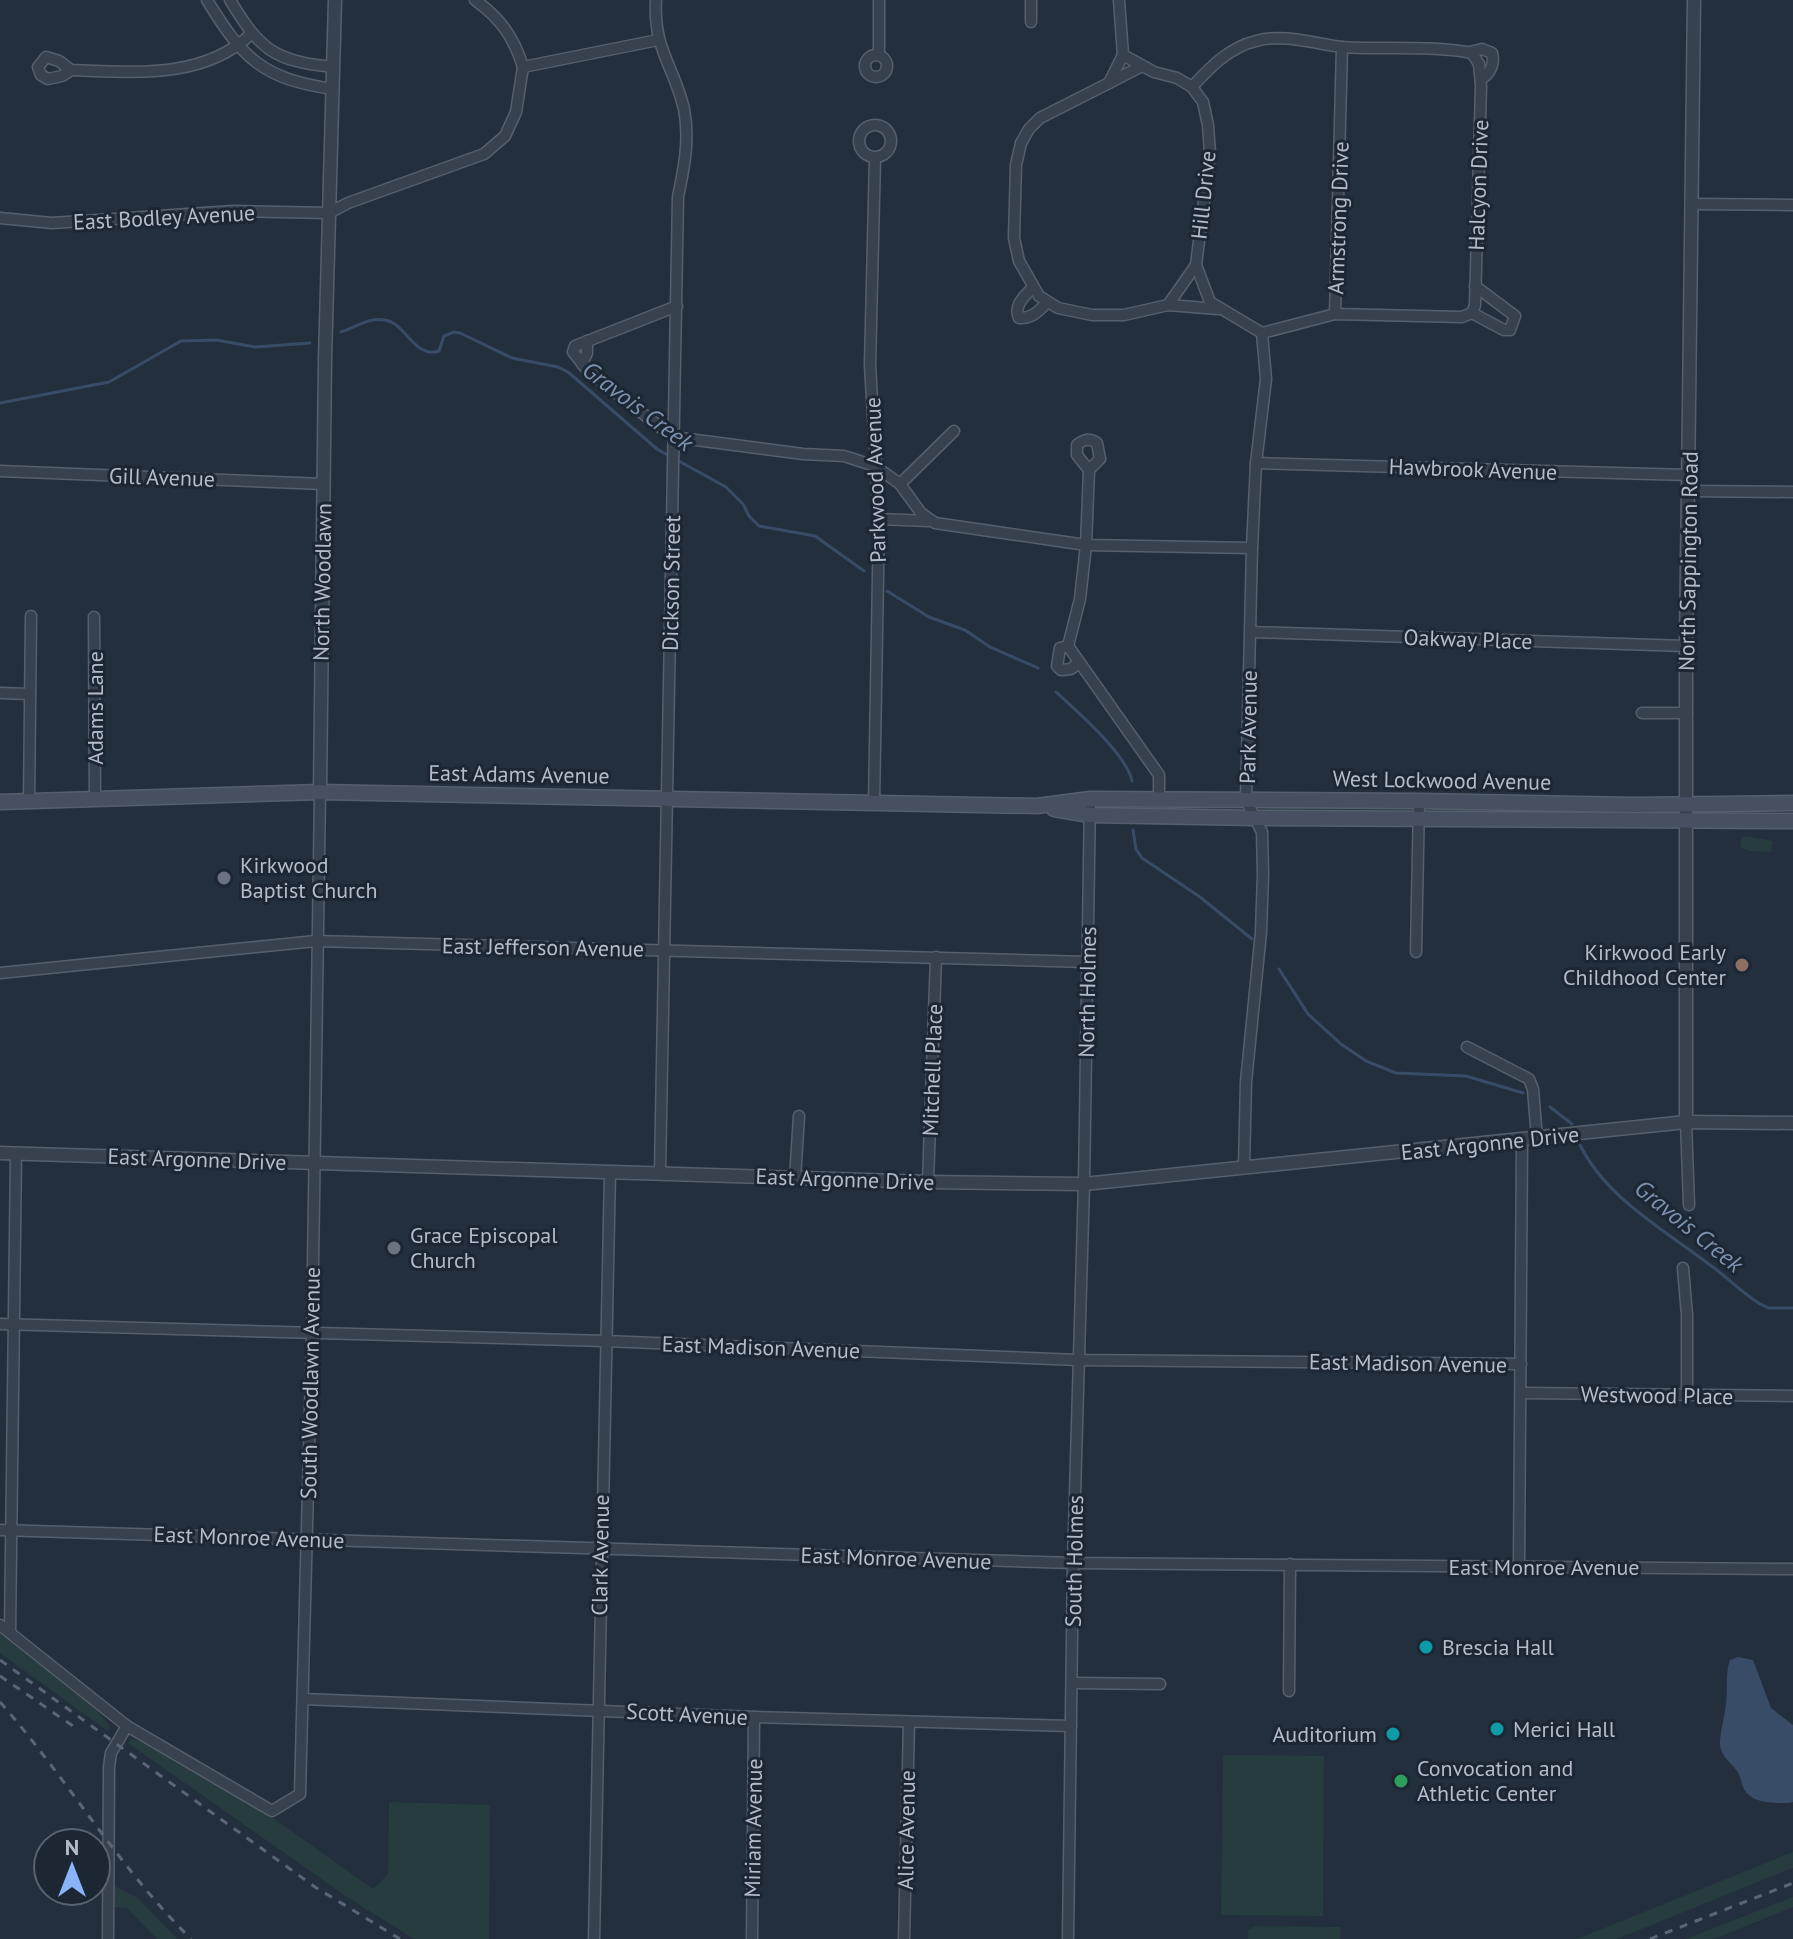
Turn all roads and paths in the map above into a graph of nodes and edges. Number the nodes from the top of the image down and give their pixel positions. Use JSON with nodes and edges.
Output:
{"nodes":[{"id":1,"x":207,"y":0,"type":"edge"},
{"id":2,"x":230,"y":0,"type":"edge"},
{"id":3,"x":335,"y":0,"type":"edge"},
{"id":4,"x":475,"y":0,"type":"edge"},
{"id":5,"x":656,"y":0,"type":"edge"},
{"id":6,"x":879,"y":0,"type":"edge"},
{"id":7,"x":1031,"y":0,"type":"edge"},
{"id":8,"x":1119,"y":0,"type":"edge"},
{"id":9,"x":1694,"y":0,"type":"edge"},
{"id":10,"x":1031,"y":22,"type":"dead end"},
{"id":11,"x":251,"y":34,"type":"junction"},
{"id":12,"x":658,"y":40,"type":"junction"},
{"id":13,"x":238,"y":47,"type":"junction"},
{"id":14,"x":1342,"y":47,"type":"junction"},
{"id":15,"x":879,"y":55,"type":"dead end"},
{"id":16,"x":1123,"y":55,"type":"junction"},
{"id":17,"x":1473,"y":55,"type":"junction"},
{"id":18,"x":1142,"y":66,"type":"junction"},
{"id":19,"x":333,"y":67,"type":"junction"},
{"id":20,"x":523,"y":67,"type":"junction"},
{"id":21,"x":71,"y":70,"type":"dead end"},
{"id":22,"x":1481,"y":79,"type":"junction"},
{"id":23,"x":1109,"y":83,"type":"junction"},
{"id":24,"x":1192,"y":87,"type":"junction"},
{"id":25,"x":333,"y":89,"type":"junction"},
{"id":26,"x":875,"y":158,"type":"dead end"},
{"id":27,"x":1691,"y":204,"type":"junction"},
{"id":28,"x":1793,"y":205,"type":"edge"},
{"id":29,"x":329,"y":213,"type":"junction"},
{"id":30,"x":0,"y":218,"type":"edge"},
{"id":31,"x":1196,"y":265,"type":"junction"},
{"id":32,"x":1475,"y":286,"type":"junction"},
{"id":33,"x":1033,"y":287,"type":"junction"},
{"id":34,"x":1048,"y":302,"type":"junction"},
{"id":35,"x":1168,"y":305,"type":"junction"},
{"id":36,"x":677,"y":306,"type":"junction"},
{"id":37,"x":1218,"y":309,"type":"junction"},
{"id":38,"x":1472,"y":313,"type":"junction"},
{"id":39,"x":1335,"y":314,"type":"junction"},
{"id":40,"x":1262,"y":333,"type":"junction"},
{"id":41,"x":954,"y":431,"type":"dead end"},
{"id":42,"x":673,"y":437,"type":"junction"},
{"id":43,"x":1256,"y":463,"type":"junction"},
{"id":44,"x":875,"y":466,"type":"junction"},
{"id":45,"x":1089,"y":470,"type":"dead end"},
{"id":46,"x":0,"y":471,"type":"edge"},
{"id":47,"x":1689,"y":475,"type":"junction"},
{"id":48,"x":324,"y":484,"type":"junction"},
{"id":49,"x":900,"y":484,"type":"junction"},
{"id":50,"x":1689,"y":491,"type":"junction"},
{"id":51,"x":1793,"y":492,"type":"edge"},
{"id":52,"x":879,"y":519,"type":"junction"},
{"id":53,"x":929,"y":521,"type":"junction"},
{"id":54,"x":1086,"y":545,"type":"junction"},
{"id":55,"x":1252,"y":548,"type":"junction"},
{"id":56,"x":31,"y":616,"type":"dead end"},
{"id":57,"x":94,"y":617,"type":"dead end"},
{"id":58,"x":1251,"y":632,"type":"junction"},
{"id":59,"x":1068,"y":646,"type":"junction"},
{"id":60,"x":1686,"y":646,"type":"junction"},
{"id":61,"x":1079,"y":662,"type":"junction"},
{"id":62,"x":0,"y":693,"type":"edge"},
{"id":63,"x":30,"y":694,"type":"junction"},
{"id":64,"x":1642,"y":713,"type":"dead end"},
{"id":65,"x":1687,"y":713,"type":"junction"},
{"id":66,"x":320,"y":792,"type":"junction"},
{"id":67,"x":669,"y":798,"type":"junction"},
{"id":68,"x":95,"y":799,"type":"junction"},
{"id":69,"x":1159,"y":799,"type":"junction"},
{"id":70,"x":1246,"y":800,"type":"junction"},
{"id":71,"x":1419,"y":801,"type":"junction"},
{"id":72,"x":0,"y":802,"type":"edge"},
{"id":73,"x":29,"y":802,"type":"junction"},
{"id":74,"x":874,"y":803,"type":"junction"},
{"id":75,"x":1793,"y":803,"type":"edge"},
{"id":76,"x":1686,"y":804,"type":"junction"},
{"id":77,"x":1090,"y":807,"type":"junction"},
{"id":78,"x":1255,"y":818,"type":"junction"},
{"id":79,"x":1418,"y":820,"type":"junction"},
{"id":80,"x":1686,"y":820,"type":"junction"},
{"id":81,"x":1793,"y":821,"type":"edge"},
{"id":82,"x":316,"y":941,"type":"junction"},
{"id":83,"x":665,"y":950,"type":"junction"},
{"id":84,"x":1416,"y":952,"type":"dead end"},
{"id":85,"x":936,"y":957,"type":"junction"},
{"id":86,"x":1087,"y":962,"type":"junction"},
{"id":87,"x":0,"y":973,"type":"edge"},
{"id":88,"x":1467,"y":1047,"type":"dead end"},
{"id":89,"x":799,"y":1116,"type":"dead end"},
{"id":90,"x":1686,"y":1122,"type":"junction"},
{"id":91,"x":1793,"y":1123,"type":"edge"},
{"id":92,"x":1537,"y":1139,"type":"junction"},
{"id":93,"x":1522,"y":1141,"type":"junction"},
{"id":94,"x":0,"y":1153,"type":"edge"},
{"id":95,"x":16,"y":1154,"type":"junction"},
{"id":96,"x":313,"y":1163,"type":"junction"},
{"id":97,"x":1244,"y":1166,"type":"junction"},
{"id":98,"x":610,"y":1172,"type":"junction"},
{"id":99,"x":660,"y":1173,"type":"junction"},
{"id":100,"x":795,"y":1178,"type":"junction"},
{"id":101,"x":928,"y":1182,"type":"junction"},
{"id":102,"x":1084,"y":1184,"type":"junction"},
{"id":103,"x":1689,"y":1205,"type":"dead end"},
{"id":104,"x":1683,"y":1268,"type":"dead end"},
{"id":105,"x":0,"y":1324,"type":"edge"},
{"id":106,"x":15,"y":1325,"type":"junction"},
{"id":107,"x":312,"y":1334,"type":"junction"},
{"id":108,"x":605,"y":1341,"type":"junction"},
{"id":109,"x":1078,"y":1360,"type":"junction"},
{"id":110,"x":1521,"y":1364,"type":"junction"},
{"id":111,"x":1521,"y":1393,"type":"junction"},
{"id":112,"x":1687,"y":1395,"type":"junction"},
{"id":113,"x":1793,"y":1396,"type":"edge"},
{"id":114,"x":6,"y":1530,"type":"edge"},
{"id":115,"x":306,"y":1538,"type":"junction"},
{"id":116,"x":600,"y":1548,"type":"junction"},
{"id":117,"x":1073,"y":1563,"type":"junction"},
{"id":118,"x":1290,"y":1564,"type":"junction"},
{"id":119,"x":1519,"y":1566,"type":"junction"},
{"id":120,"x":1793,"y":1569,"type":"edge"},
{"id":121,"x":5,"y":1628,"type":"edge"},
{"id":122,"x":1072,"y":1683,"type":"junction"},
{"id":123,"x":1160,"y":1684,"type":"dead end"},
{"id":124,"x":1289,"y":1691,"type":"dead end"},
{"id":125,"x":303,"y":1699,"type":"junction"},
{"id":126,"x":598,"y":1710,"type":"junction"},
{"id":127,"x":754,"y":1717,"type":"junction"},
{"id":128,"x":909,"y":1722,"type":"junction"},
{"id":129,"x":127,"y":1726,"type":"junction"},
{"id":130,"x":1071,"y":1726,"type":"junction"},
{"id":131,"x":108,"y":1939,"type":"edge"},
{"id":132,"x":594,"y":1939,"type":"edge"},
{"id":133,"x":752,"y":1939,"type":"edge"},
{"id":134,"x":904,"y":1939,"type":"edge"},
{"id":135,"x":1068,"y":1939,"type":"edge"}],
"edges":[{"from":1,"to":13,"type":"street"},
{"from":2,"to":11,"type":"street"},
{"from":3,"to":19,"type":"street","name":"North Woodlawn"},
{"from":4,"to":20,"type":"street"},
{"from":5,"to":12,"type":"street","name":"Dickson Street"},
{"from":6,"to":15,"type":"street"},
{"from":7,"to":10,"type":"street"},
{"from":8,"to":16,"type":"street"},
{"from":9,"to":27,"type":"street","name":"North Sappington Road"},
{"from":11,"to":13,"type":"street"},
{"from":11,"to":19,"type":"street"},
{"from":12,"to":20,"type":"street"},
{"from":12,"to":36,"type":"street","name":"Dickson Street"},
{"from":13,"to":21,"type":"street"},
{"from":13,"to":25,"type":"street"},
{"from":14,"to":17,"type":"street"},
{"from":14,"to":24,"type":"street"},
{"from":14,"to":39,"type":"street","name":"Armstrong Drive"},
{"from":16,"to":18,"type":"street"},
{"from":16,"to":23,"type":"street"},
{"from":17,"to":22,"type":"street","name":"Halcyon Drive"},
{"from":17,"to":22,"type":"street"},
{"from":18,"to":23,"type":"street"},
{"from":18,"to":24,"type":"street"},
{"from":19,"to":25,"type":"street","name":"North Woodlawn"},
{"from":20,"to":29,"type":"street"},
{"from":22,"to":32,"type":"street","name":"Halcyon Drive"},
{"from":23,"to":33,"type":"street"},
{"from":24,"to":31,"type":"street","name":"Hill Drive"},
{"from":25,"to":29,"type":"street","name":"North Woodlawn"},
{"from":26,"to":44,"type":"street","name":"Parkwood Avenue"},
{"from":27,"to":28,"type":"street"},
{"from":27,"to":47,"type":"street","name":"North Sappington Road"},
{"from":29,"to":30,"type":"street","name":"East Bodley Avenue"},
{"from":29,"to":48,"type":"street","name":"North Woodlawn"},
{"from":31,"to":35,"type":"street","name":"Hill Drive"},
{"from":31,"to":37,"type":"street","name":"Hill Drive"},
{"from":32,"to":38,"type":"street","name":"Halcyon Drive"},
{"from":32,"to":38,"type":"street"},
{"from":33,"to":34,"type":"street"},
{"from":33,"to":34,"type":"street"},
{"from":34,"to":35,"type":"street"},
{"from":35,"to":37,"type":"street"},
{"from":36,"to":42,"type":"street","name":"Dickson Street"},
{"from":36,"to":42,"type":"street"},
{"from":37,"to":40,"type":"street"},
{"from":38,"to":39,"type":"street"},
{"from":39,"to":40,"type":"street","name":"Armstrong Drive"},
{"from":40,"to":43,"type":"street","name":"Park Avenue"},
{"from":41,"to":49,"type":"street"},
{"from":42,"to":44,"type":"street"},
{"from":42,"to":67,"type":"street","name":"Dickson Street"},
{"from":43,"to":47,"type":"street","name":"Hawbrook Avenue"},
{"from":43,"to":55,"type":"street","name":"Park Avenue"},
{"from":44,"to":49,"type":"street"},
{"from":44,"to":52,"type":"street","name":"Parkwood Avenue"},
{"from":45,"to":54,"type":"street"},
{"from":46,"to":48,"type":"street","name":"Gill Avenue"},
{"from":47,"to":50,"type":"street","name":"North Sappington Road"},
{"from":48,"to":66,"type":"street","name":"North Woodlawn"},
{"from":49,"to":53,"type":"street"},
{"from":50,"to":51,"type":"street"},
{"from":50,"to":60,"type":"street","name":"North Sappington Road"},
{"from":52,"to":53,"type":"street"},
{"from":52,"to":74,"type":"street","name":"Parkwood Avenue"},
{"from":53,"to":54,"type":"street"},
{"from":54,"to":55,"type":"street"},
{"from":54,"to":59,"type":"street"},
{"from":55,"to":58,"type":"street","name":"Park Avenue"},
{"from":56,"to":63,"type":"street"},
{"from":57,"to":68,"type":"street","name":"Adams Lane"},
{"from":58,"to":60,"type":"street","name":"Oakway Place"},
{"from":58,"to":70,"type":"street","name":"Park Avenue"},
{"from":59,"to":61,"type":"street"},
{"from":59,"to":61,"type":"street"},
{"from":60,"to":65,"type":"street","name":"North Sappington Road"},
{"from":61,"to":69,"type":"street"},
{"from":62,"to":63,"type":"street"},
{"from":63,"to":73,"type":"street"},
{"from":64,"to":65,"type":"street"},
{"from":65,"to":76,"type":"street","name":"North Sappington Road"},
{"from":66,"to":67,"type":"main road","name":"East Adams Avenue"},
{"from":66,"to":68,"type":"main road","name":"East Adams Avenue"},
{"from":66,"to":82,"type":"street","name":"North Woodlawn"},
{"from":67,"to":74,"type":"main road","name":"East Adams Avenue"},
{"from":67,"to":83,"type":"street","name":"Dickson Street"},
{"from":68,"to":73,"type":"main road","name":"East Adams Avenue"},
{"from":69,"to":70,"type":"main road","name":"West Lockwood Avenue"},
{"from":69,"to":77,"type":"main road","name":"West Lockwood Avenue"},
{"from":70,"to":71,"type":"main road","name":"West Lockwood Avenue"},
{"from":70,"to":78,"type":"street","name":"Park Avenue"},
{"from":71,"to":76,"type":"main road","name":"West Lockwood Avenue"},
{"from":71,"to":79,"type":"street"},
{"from":72,"to":73,"type":"main road","name":"East Adams Avenue"},
{"from":74,"to":77,"type":"main road","name":"East Adams Avenue"},
{"from":75,"to":76,"type":"main road","name":"West Lockwood Avenue"},
{"from":76,"to":80,"type":"street","name":"North Sappington Road"},
{"from":77,"to":78,"type":"main road","name":"West Lockwood Avenue"},
{"from":77,"to":86,"type":"street","name":"North Holmes"},
{"from":78,"to":79,"type":"main road","name":"West Lockwood Avenue"},
{"from":78,"to":97,"type":"street","name":"Park Avenue"},
{"from":79,"to":80,"type":"main road","name":"West Lockwood Avenue"},
{"from":79,"to":84,"type":"street"},
{"from":80,"to":81,"type":"main road","name":"West Lockwood Avenue"},
{"from":80,"to":90,"type":"street","name":"North Sappington Road"},
{"from":82,"to":83,"type":"street","name":"East Jefferson Avenue"},
{"from":82,"to":87,"type":"street","name":"East Jefferson Avenue"},
{"from":82,"to":96,"type":"street","name":"North Woodlawn"},
{"from":83,"to":85,"type":"street","name":"East Jefferson Avenue"},
{"from":83,"to":99,"type":"street","name":"Dickson Street"},
{"from":85,"to":86,"type":"street","name":"East Jefferson Avenue"},
{"from":85,"to":101,"type":"street","name":"Mitchell Place"},
{"from":86,"to":102,"type":"street","name":"North Holmes"},
{"from":88,"to":92,"type":"street"},
{"from":89,"to":100,"type":"street"},
{"from":90,"to":91,"type":"street","name":"East Argonne Drive"},
{"from":90,"to":92,"type":"street","name":"East Argonne Drive"},
{"from":90,"to":103,"type":"street"},
{"from":92,"to":93,"type":"street","name":"East Argonne Drive"},
{"from":93,"to":97,"type":"street","name":"East Argonne Drive"},
{"from":93,"to":110,"type":"street"},
{"from":94,"to":95,"type":"street","name":"East Argonne Drive"},
{"from":95,"to":96,"type":"street","name":"East Argonne Drive"},
{"from":95,"to":106,"type":"street"},
{"from":96,"to":98,"type":"street","name":"East Argonne Drive"},
{"from":96,"to":107,"type":"street","name":"South Woodlawn Avenue"},
{"from":97,"to":102,"type":"street","name":"East Argonne Drive"},
{"from":98,"to":99,"type":"street","name":"East Argonne Drive"},
{"from":98,"to":108,"type":"street","name":"Clark Avenue"},
{"from":99,"to":100,"type":"street","name":"East Argonne Drive"},
{"from":100,"to":101,"type":"street","name":"East Argonne Drive"},
{"from":101,"to":102,"type":"street","name":"East Argonne Drive"},
{"from":102,"to":109,"type":"street","name":"South Holmes"},
{"from":104,"to":112,"type":"street"},
{"from":105,"to":106,"type":"street","name":"East Madison Avenue"},
{"from":106,"to":107,"type":"street","name":"East Madison Avenue"},
{"from":106,"to":114,"type":"street"},
{"from":107,"to":108,"type":"street","name":"East Madison Avenue"},
{"from":107,"to":115,"type":"street","name":"South Woodlawn Avenue"},
{"from":108,"to":109,"type":"street","name":"East Madison Avenue"},
{"from":108,"to":116,"type":"street","name":"Clark Avenue"},
{"from":109,"to":110,"type":"street","name":"East Madison Avenue"},
{"from":109,"to":117,"type":"street","name":"South Holmes"},
{"from":110,"to":111,"type":"street"},
{"from":111,"to":112,"type":"street","name":"Westwood Place"},
{"from":111,"to":119,"type":"street"},
{"from":112,"to":113,"type":"street","name":"Westwood Place"},
{"from":114,"to":115,"type":"street","name":"East Monroe Avenue"},
{"from":114,"to":121,"type":"street"},
{"from":115,"to":116,"type":"street","name":"East Monroe Avenue"},
{"from":115,"to":125,"type":"street","name":"South Woodlawn Avenue"},
{"from":116,"to":117,"type":"street","name":"East Monroe Avenue"},
{"from":116,"to":126,"type":"street","name":"Clark Avenue"},
{"from":117,"to":118,"type":"street","name":"East Monroe Avenue"},
{"from":117,"to":122,"type":"street","name":"South Holmes"},
{"from":118,"to":119,"type":"street","name":"East Monroe Avenue"},
{"from":118,"to":124,"type":"street"},
{"from":119,"to":120,"type":"street","name":"East Monroe Avenue"},
{"from":121,"to":129,"type":"street"},
{"from":122,"to":123,"type":"street"},
{"from":122,"to":130,"type":"street","name":"South Holmes"},
{"from":125,"to":126,"type":"street","name":"Scott Avenue"},
{"from":125,"to":129,"type":"street","name":"South Woodlawn Avenue"},
{"from":126,"to":127,"type":"street","name":"Scott Avenue"},
{"from":126,"to":132,"type":"street","name":"Clark Avenue"},
{"from":127,"to":128,"type":"street","name":"Scott Avenue"},
{"from":127,"to":133,"type":"street","name":"Miriam Avenue"},
{"from":128,"to":130,"type":"street","name":"Scott Avenue"},
{"from":128,"to":134,"type":"street","name":"Alice Avenue"},
{"from":129,"to":131,"type":"street"},
{"from":130,"to":135,"type":"street","name":"South Holmes"}]}
